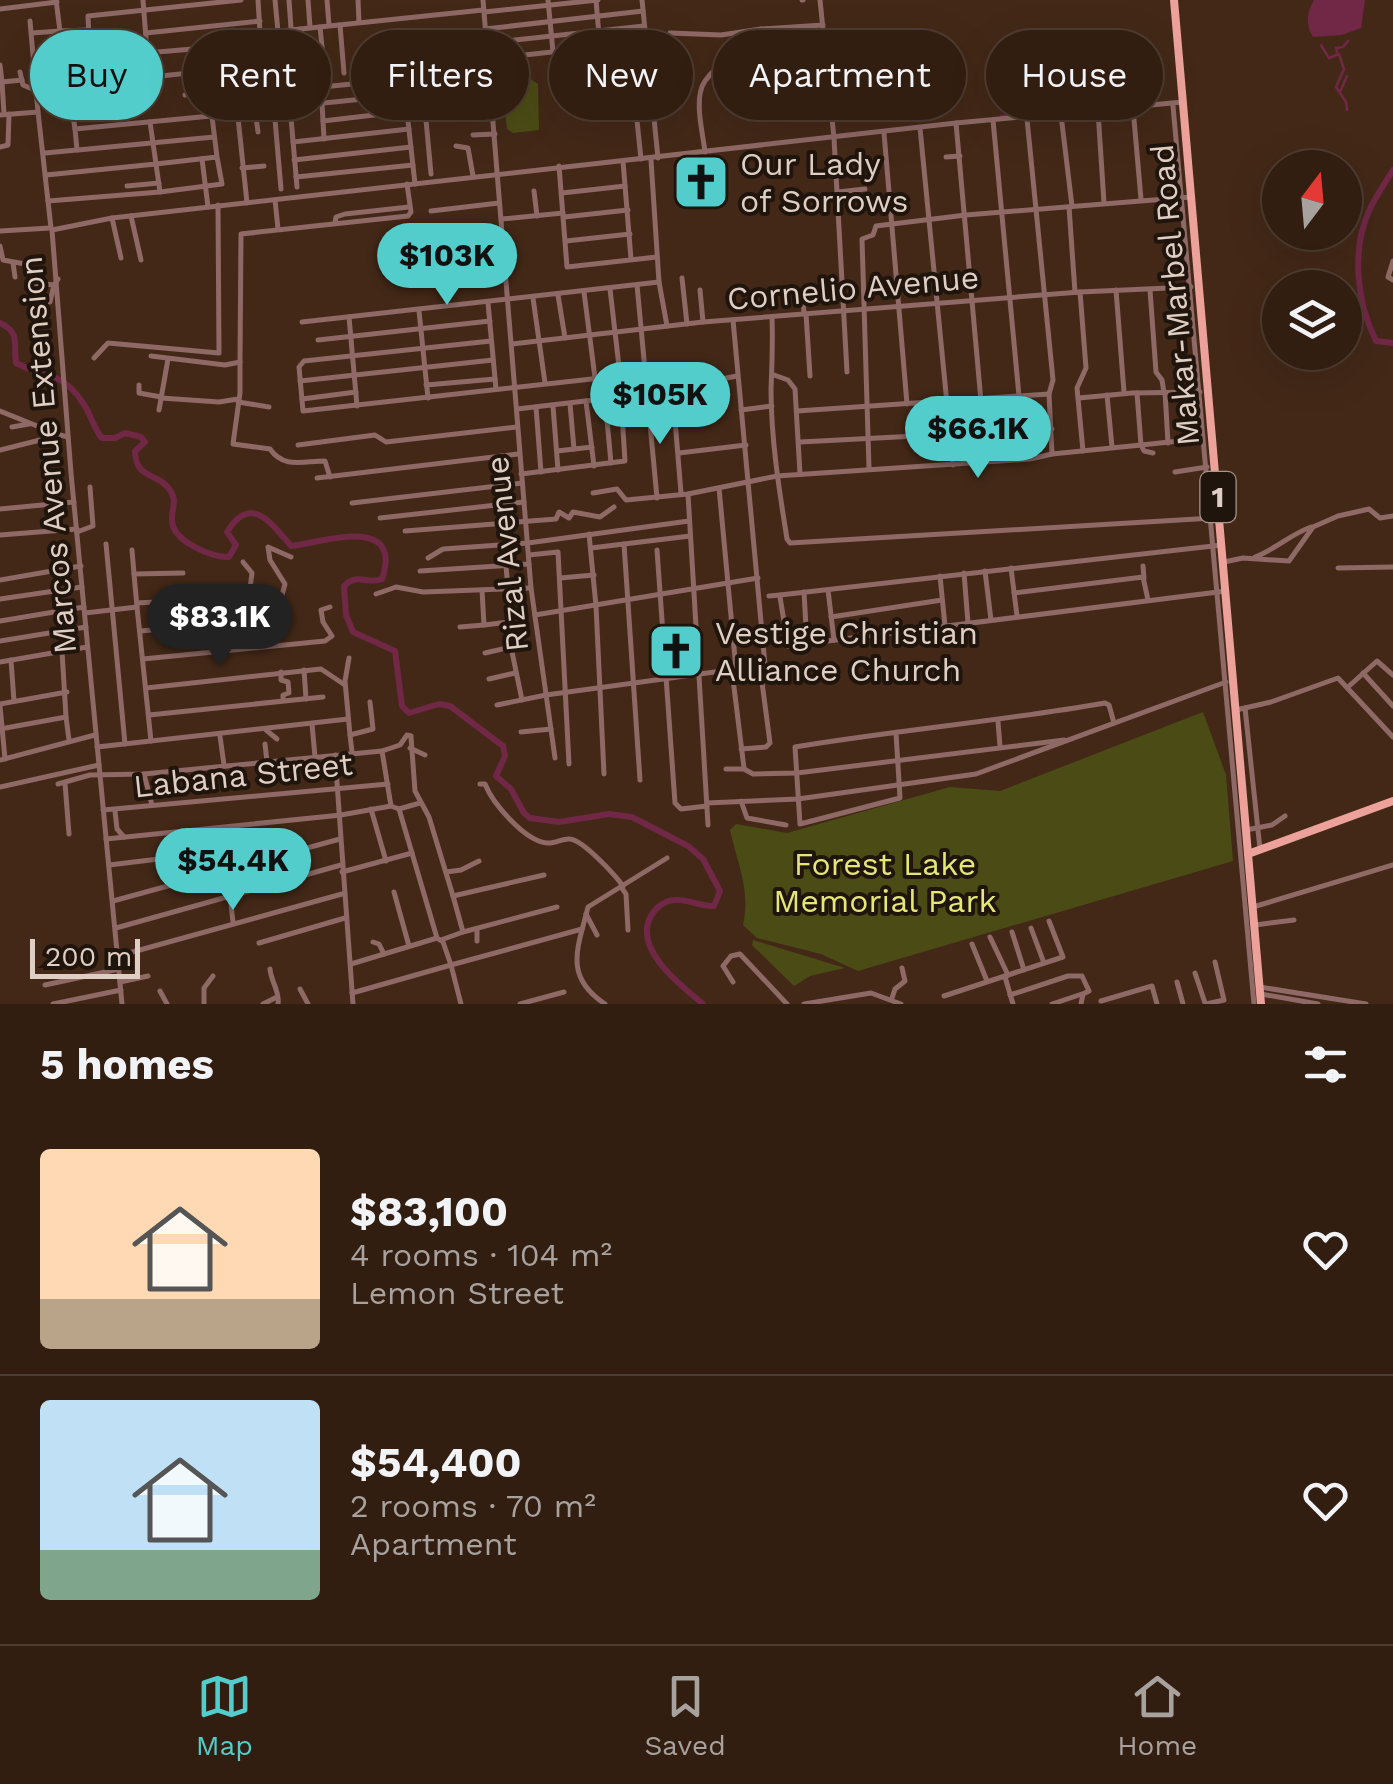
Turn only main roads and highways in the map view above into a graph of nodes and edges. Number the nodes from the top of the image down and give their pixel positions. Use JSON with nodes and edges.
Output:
{"nodes":[{"id":1,"x":1174,"y":0,"type":"edge"},
{"id":2,"x":1393,"y":801,"type":"edge"},
{"id":3,"x":1248,"y":854,"type":"junction"},
{"id":4,"x":1259,"y":997,"type":"edge"}],
"edges":[{"from":1,"to":3,"type":"main road","name":"Makar-Marbel Road","number":"1"},
{"from":2,"to":3,"type":"main road"},
{"from":3,"to":4,"type":"main road","name":"Makar-Marbel Road","number":"1"}]}
